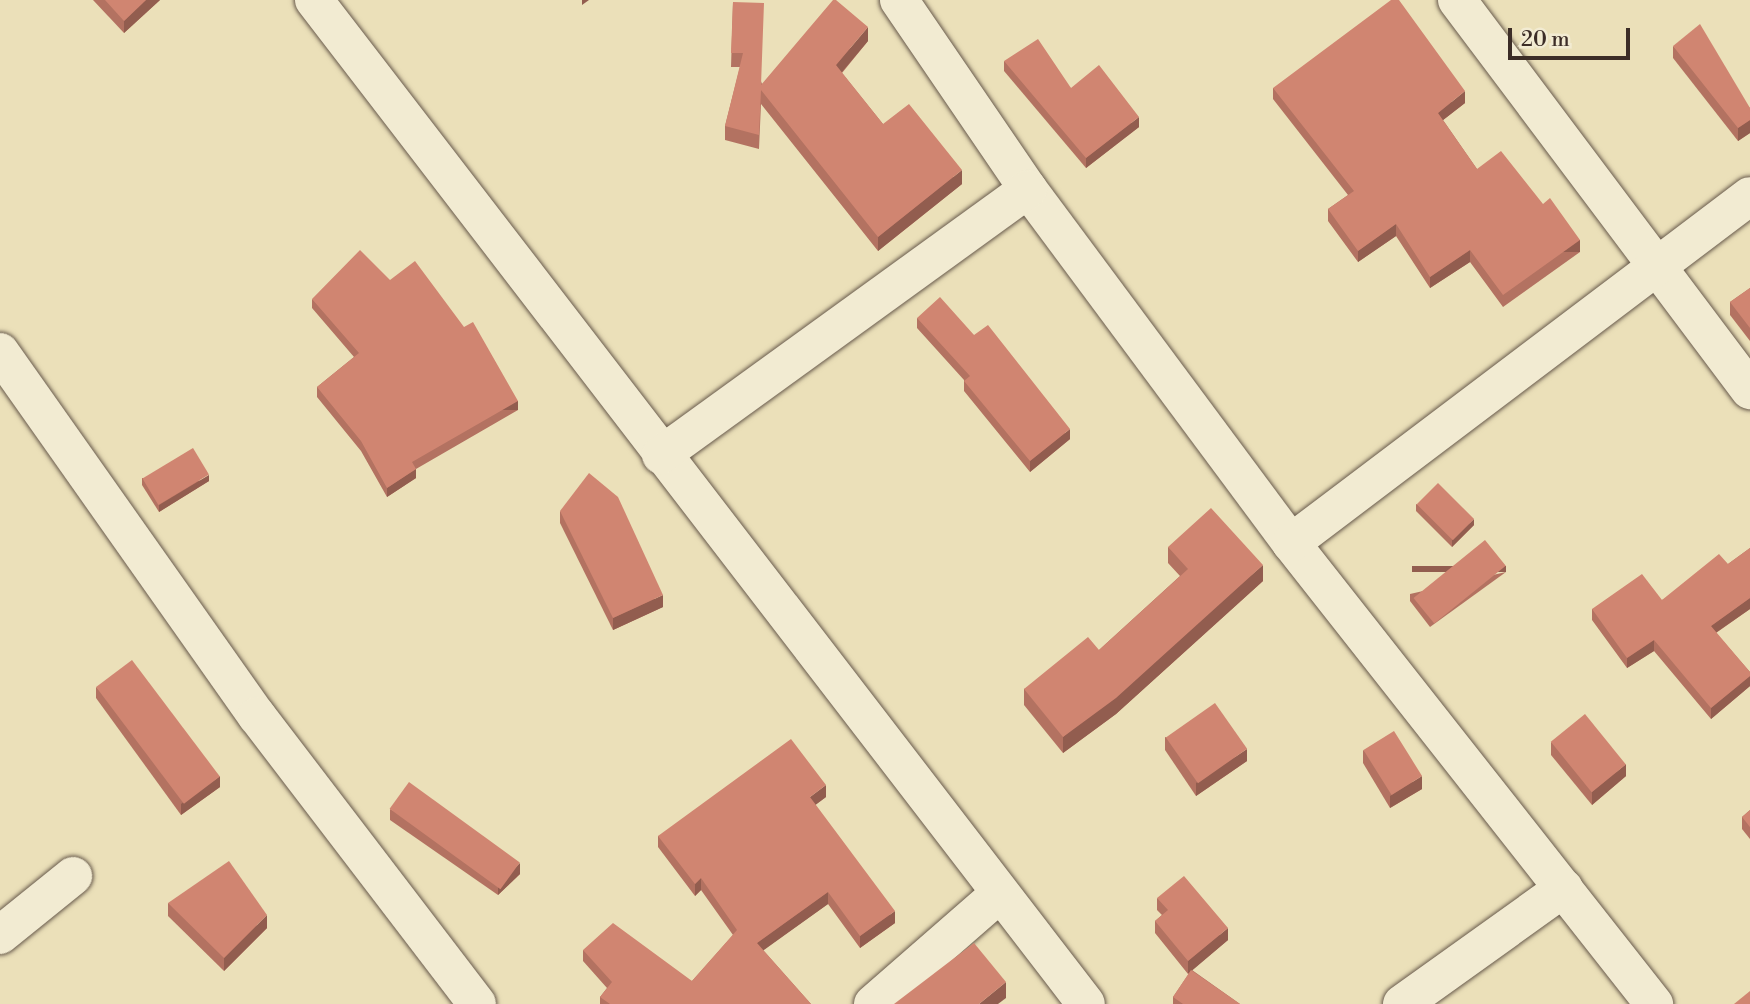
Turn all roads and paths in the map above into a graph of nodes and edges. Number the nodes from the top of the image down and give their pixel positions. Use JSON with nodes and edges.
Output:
{"nodes":[{"id":1,"x":314,"y":0,"type":"edge"},
{"id":2,"x":899,"y":0,"type":"edge"},
{"id":3,"x":1457,"y":0,"type":"edge"},
{"id":4,"x":1028,"y":189,"type":"junction"},
{"id":5,"x":1750,"y":196,"type":"edge"},
{"id":6,"x":1658,"y":269,"type":"junction"},
{"id":7,"x":0,"y":352,"type":"edge"},
{"id":8,"x":1750,"y":390,"type":"edge"},
{"id":9,"x":661,"y":455,"type":"junction"},
{"id":10,"x":1291,"y":542,"type":"junction"},
{"id":11,"x":73,"y":876,"type":"dead end"},
{"id":12,"x":1564,"y":888,"type":"junction"},
{"id":13,"x":999,"y":894,"type":"junction"},
{"id":14,"x":0,"y":936,"type":"edge"},
{"id":15,"x":477,"y":1004,"type":"edge"},
{"id":16,"x":873,"y":1004,"type":"edge"},
{"id":17,"x":1086,"y":1004,"type":"edge"},
{"id":18,"x":1402,"y":1004,"type":"edge"},
{"id":19,"x":1654,"y":1004,"type":"edge"}],
"edges":[{"from":1,"to":9,"type":"street"},
{"from":2,"to":4,"type":"street"},
{"from":3,"to":6,"type":"street"},
{"from":4,"to":9,"type":"street"},
{"from":4,"to":10,"type":"street"},
{"from":5,"to":6,"type":"street"},
{"from":6,"to":8,"type":"street"},
{"from":6,"to":10,"type":"street"},
{"from":7,"to":15,"type":"street"},
{"from":9,"to":13,"type":"street"},
{"from":10,"to":12,"type":"street"},
{"from":11,"to":14,"type":"street"},
{"from":12,"to":18,"type":"street"},
{"from":12,"to":19,"type":"street"},
{"from":13,"to":16,"type":"street"},
{"from":13,"to":17,"type":"street"}]}
